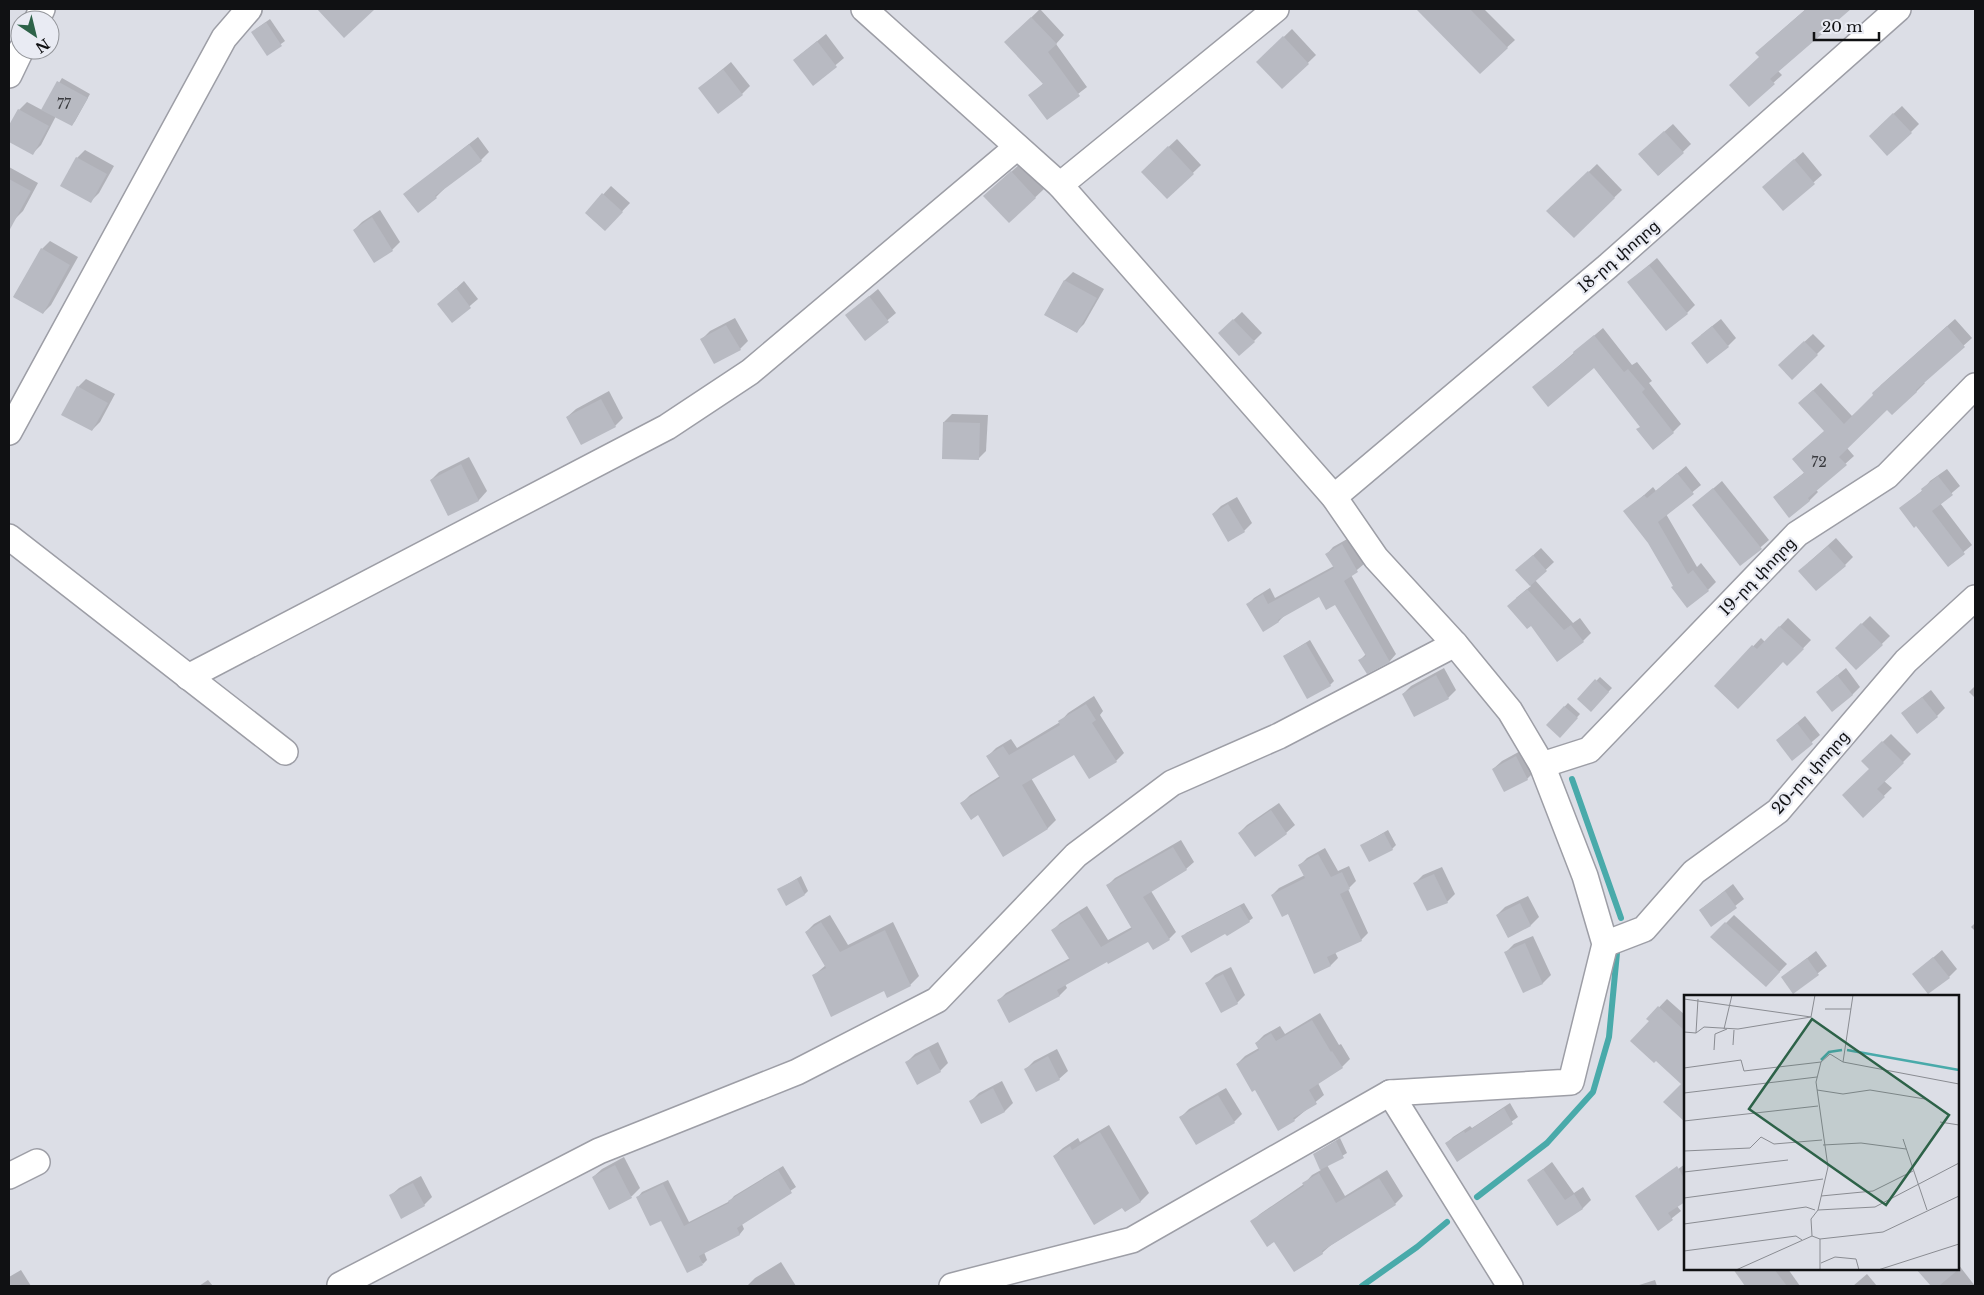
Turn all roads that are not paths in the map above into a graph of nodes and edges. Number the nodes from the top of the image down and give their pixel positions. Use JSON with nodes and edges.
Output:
{"nodes":[{"id":1,"x":248,"y":9,"type":"edge"},
{"id":2,"x":864,"y":9,"type":"edge"},
{"id":3,"x":1276,"y":9,"type":"edge"},
{"id":4,"x":1898,"y":9,"type":"edge"},
{"id":5,"x":16,"y":60,"type":"edge"},
{"id":6,"x":9,"y":74,"type":"edge"},
{"id":7,"x":1017,"y":147,"type":"junction"},
{"id":8,"x":1060,"y":185,"type":"junction"},
{"id":9,"x":1975,"y":386,"type":"edge"},
{"id":10,"x":9,"y":432,"type":"edge"},
{"id":11,"x":1334,"y":497,"type":"junction"},
{"id":12,"x":9,"y":537,"type":"edge"},
{"id":13,"x":1975,"y":598,"type":"edge"},
{"id":14,"x":1455,"y":644,"type":"junction"},
{"id":15,"x":188,"y":676,"type":"junction"},
{"id":16,"x":285,"y":752,"type":"dead end"},
{"id":17,"x":1542,"y":765,"type":"junction"},
{"id":18,"x":1605,"y":944,"type":"junction"},
{"id":19,"x":1390,"y":1093,"type":"junction"},
{"id":20,"x":37,"y":1162,"type":"dead end"},
{"id":21,"x":9,"y":1176,"type":"edge"},
{"id":22,"x":340,"y":1285,"type":"edge"},
{"id":23,"x":952,"y":1286,"type":"edge"},
{"id":24,"x":1510,"y":1286,"type":"edge"}],
"edges":[{"from":1,"to":10,"type":"street"},
{"from":2,"to":7,"type":"street"},
{"from":3,"to":8,"type":"street"},
{"from":4,"to":11,"type":"street","name":"18-րդ փողոց"},
{"from":5,"to":6,"type":"street"},
{"from":7,"to":8,"type":"street"},
{"from":7,"to":15,"type":"street"},
{"from":8,"to":11,"type":"street"},
{"from":9,"to":17,"type":"street","name":"19-րդ փողոց"},
{"from":11,"to":14,"type":"street"},
{"from":12,"to":15,"type":"street"},
{"from":13,"to":18,"type":"street","name":"20-րդ փողոց"},
{"from":14,"to":17,"type":"street"},
{"from":14,"to":22,"type":"street"},
{"from":15,"to":16,"type":"street"},
{"from":17,"to":18,"type":"street"},
{"from":18,"to":19,"type":"street"},
{"from":19,"to":23,"type":"street"},
{"from":19,"to":24,"type":"street"},
{"from":20,"to":21,"type":"street"}]}
